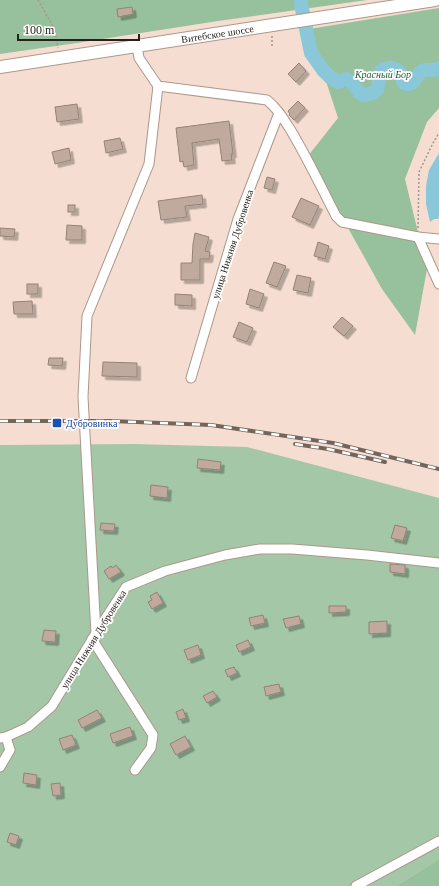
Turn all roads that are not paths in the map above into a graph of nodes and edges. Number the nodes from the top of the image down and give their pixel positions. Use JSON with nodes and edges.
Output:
{"nodes":[{"id":1,"x":436,"y":0,"type":"edge"},
{"id":2,"x":375,"y":5,"type":"edge"},
{"id":3,"x":137,"y":46,"type":"junction"},
{"id":4,"x":0,"y":67,"type":"edge"},
{"id":5,"x":158,"y":86,"type":"junction"},
{"id":6,"x":279,"y":113,"type":"junction"},
{"id":7,"x":418,"y":237,"type":"junction"},
{"id":8,"x":439,"y":240,"type":"edge"},
{"id":9,"x":439,"y":284,"type":"edge"},
{"id":10,"x":191,"y":378,"type":"dead end"},
{"id":11,"x":439,"y":563,"type":"edge"},
{"id":12,"x":94,"y":636,"type":"junction"},
{"id":13,"x":3,"y":738,"type":"edge"},
{"id":14,"x":0,"y":767,"type":"edge"},
{"id":15,"x":135,"y":770,"type":"dead end"},
{"id":16,"x":439,"y":841,"type":"edge"},
{"id":17,"x":356,"y":886,"type":"edge"}],
"edges":[{"from":1,"to":2,"type":"main road","name":"Витебское шоссе"},
{"from":2,"to":3,"type":"main road","name":"Витебское шоссе"},
{"from":3,"to":4,"type":"main road","name":"Витебское шоссе"},
{"from":3,"to":5,"type":"street"},
{"from":5,"to":6,"type":"street"},
{"from":5,"to":12,"type":"street"},
{"from":6,"to":7,"type":"street"},
{"from":6,"to":10,"type":"street","name":"улица Нижняя Дубровенка"},
{"from":7,"to":8,"type":"street"},
{"from":7,"to":9,"type":"street"},
{"from":11,"to":12,"type":"street","name":"улица Нижняя Дубровенка"},
{"from":12,"to":13,"type":"street","name":"улица Нижняя Дубровенка"},
{"from":12,"to":15,"type":"street"},
{"from":13,"to":14,"type":"street"},
{"from":16,"to":17,"type":"street"}]}
